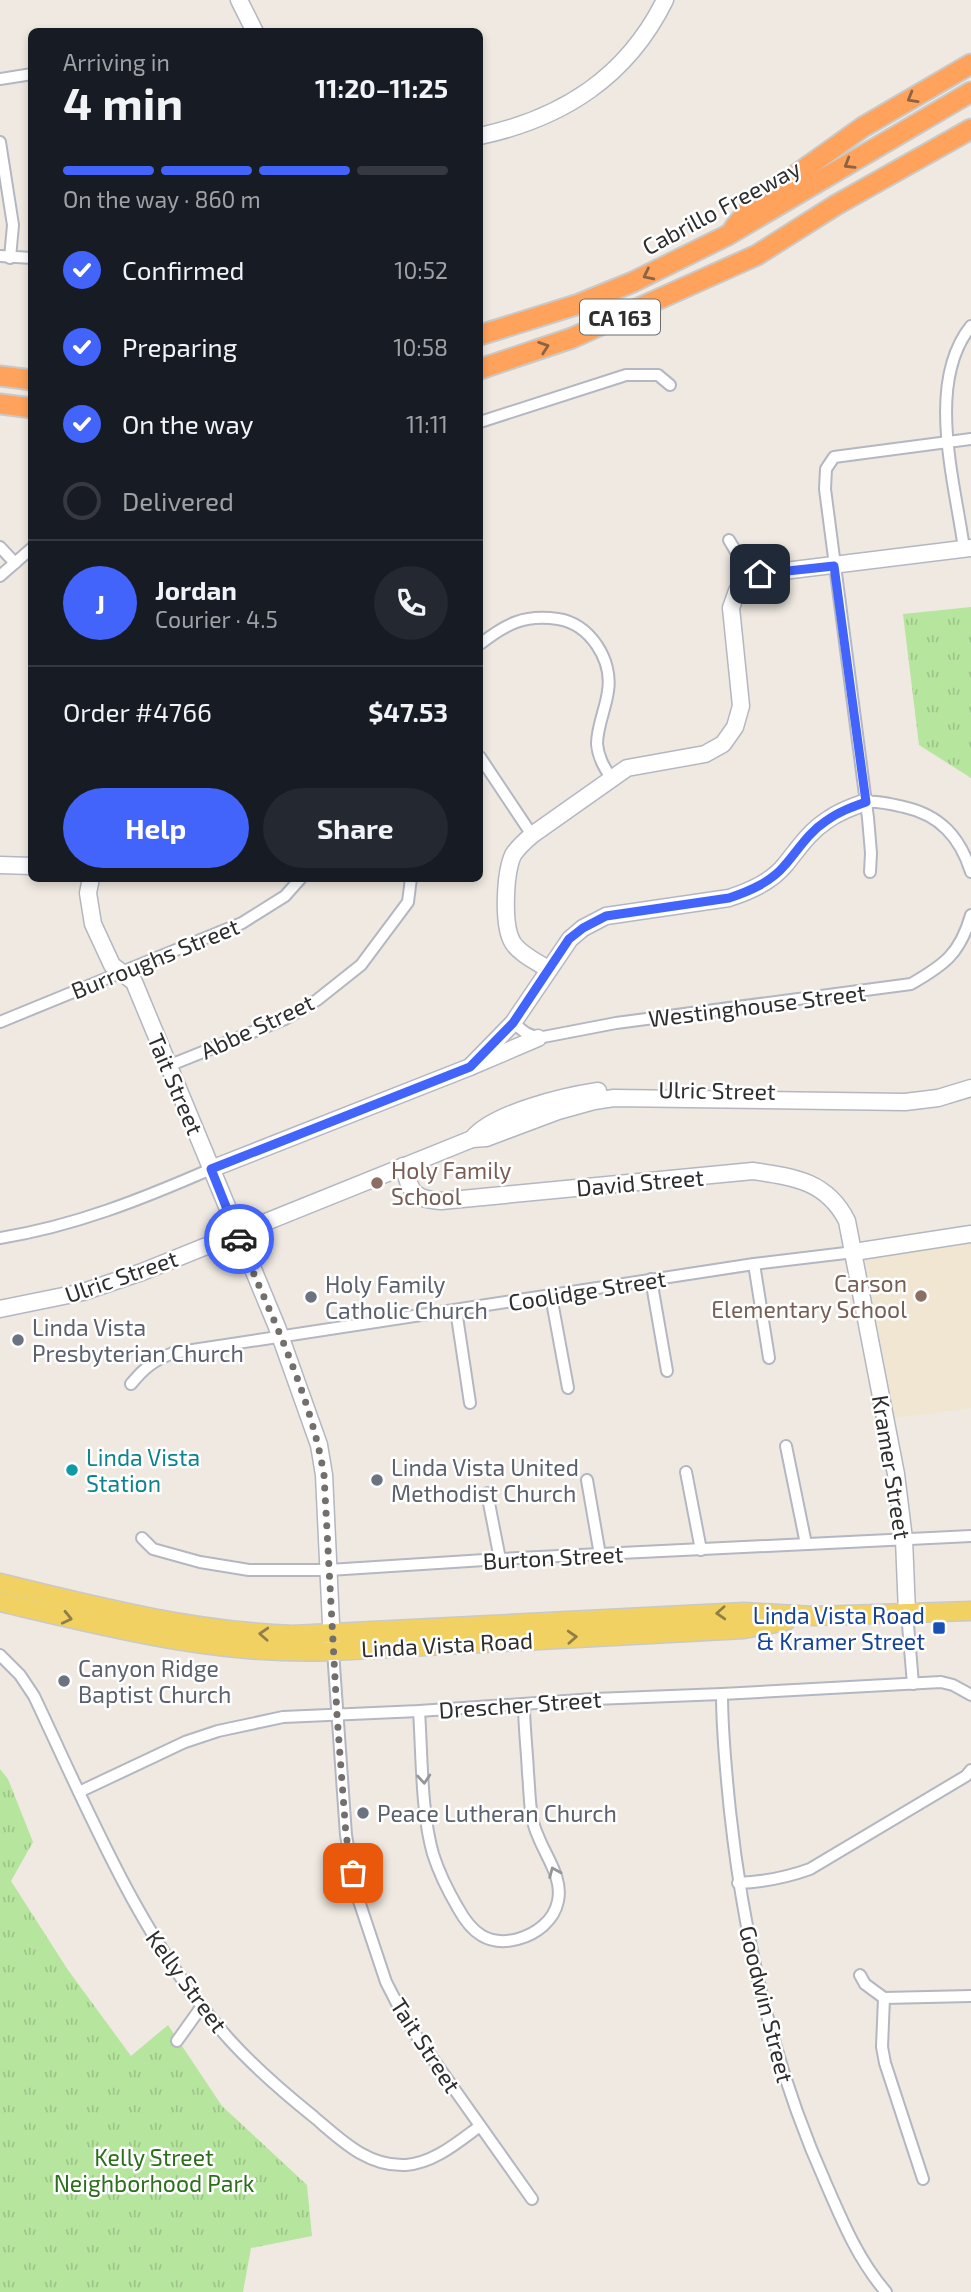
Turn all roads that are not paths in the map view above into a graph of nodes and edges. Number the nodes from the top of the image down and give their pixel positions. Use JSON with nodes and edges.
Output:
{"nodes":[{"id":1,"x":239,"y":0,"type":"edge"},
{"id":2,"x":665,"y":0,"type":"edge"},
{"id":3,"x":253,"y":28,"type":"edge"},
{"id":4,"x":971,"y":64,"type":"edge"},
{"id":5,"x":28,"y":75,"type":"edge"},
{"id":6,"x":0,"y":79,"type":"edge"},
{"id":7,"x":971,"y":92,"type":"edge"},
{"id":8,"x":971,"y":129,"type":"edge"},
{"id":9,"x":483,"y":135,"type":"edge"},
{"id":10,"x":0,"y":142,"type":"edge"},
{"id":11,"x":726,"y":236,"type":"junction"},
{"id":12,"x":5,"y":257,"type":"edge"},
{"id":13,"x":28,"y":258,"type":"edge"},
{"id":14,"x":971,"y":326,"type":"edge"},
{"id":15,"x":483,"y":334,"type":"edge"},
{"id":16,"x":483,"y":368,"type":"edge"},
{"id":17,"x":0,"y":376,"type":"edge"},
{"id":18,"x":28,"y":380,"type":"edge"},
{"id":19,"x":670,"y":385,"type":"dead end"},
{"id":20,"x":0,"y":404,"type":"edge"},
{"id":21,"x":28,"y":408,"type":"edge"},
{"id":22,"x":483,"y":421,"type":"edge"},
{"id":23,"x":971,"y":439,"type":"edge"},
{"id":24,"x":948,"y":443,"type":"junction"},
{"id":25,"x":729,"y":540,"type":"dead end"},
{"id":26,"x":0,"y":547,"type":"edge"},
{"id":27,"x":968,"y":548,"type":"edge"},
{"id":28,"x":28,"y":551,"type":"edge"},
{"id":29,"x":15,"y":562,"type":"junction"},
{"id":30,"x":834,"y":566,"type":"junction"},
{"id":31,"x":0,"y":576,"type":"edge"},
{"id":32,"x":752,"y":579,"type":"junction"},
{"id":33,"x":483,"y":642,"type":"edge"},
{"id":34,"x":483,"y":762,"type":"edge"},
{"id":35,"x":611,"y":778,"type":"junction"},
{"id":36,"x":866,"y":802,"type":"junction"},
{"id":37,"x":532,"y":835,"type":"junction"},
{"id":38,"x":0,"y":865,"type":"edge"},
{"id":39,"x":28,"y":866,"type":"edge"},
{"id":40,"x":870,"y":872,"type":"dead end"},
{"id":41,"x":971,"y":872,"type":"edge"},
{"id":42,"x":89,"y":882,"type":"edge"},
{"id":43,"x":297,"y":882,"type":"edge"},
{"id":44,"x":410,"y":882,"type":"edge"},
{"id":45,"x":971,"y":915,"type":"edge"},
{"id":46,"x":548,"y":969,"type":"junction"},
{"id":47,"x":124,"y":973,"type":"junction"},
{"id":48,"x":0,"y":1022,"type":"edge"},
{"id":49,"x":513,"y":1023,"type":"junction"},
{"id":50,"x":537,"y":1038,"type":"junction"},
{"id":51,"x":168,"y":1066,"type":"junction"},
{"id":52,"x":470,"y":1067,"type":"junction"},
{"id":53,"x":971,"y":1078,"type":"edge"},
{"id":54,"x":971,"y":1088,"type":"edge"},
{"id":55,"x":472,"y":1139,"type":"junction"},
{"id":56,"x":403,"y":1166,"type":"junction"},
{"id":57,"x":211,"y":1169,"type":"junction"},
{"id":58,"x":237,"y":1233,"type":"junction"},
{"id":59,"x":971,"y":1234,"type":"edge"},
{"id":60,"x":0,"y":1238,"type":"edge"},
{"id":61,"x":854,"y":1252,"type":"junction"},
{"id":62,"x":754,"y":1264,"type":"junction"},
{"id":63,"x":651,"y":1279,"type":"junction"},
{"id":64,"x":551,"y":1296,"type":"junction"},
{"id":65,"x":0,"y":1309,"type":"edge"},
{"id":66,"x":456,"y":1310,"type":"junction"},
{"id":67,"x":281,"y":1338,"type":"junction"},
{"id":68,"x":769,"y":1358,"type":"dead end"},
{"id":69,"x":667,"y":1371,"type":"dead end"},
{"id":70,"x":131,"y":1384,"type":"dead end"},
{"id":71,"x":568,"y":1388,"type":"dead end"},
{"id":72,"x":470,"y":1404,"type":"dead end"},
{"id":73,"x":786,"y":1446,"type":"dead end"},
{"id":74,"x":686,"y":1472,"type":"dead end"},
{"id":75,"x":586,"y":1480,"type":"dead end"},
{"id":76,"x":487,"y":1493,"type":"dead end"},
{"id":77,"x":971,"y":1536,"type":"edge"},
{"id":78,"x":142,"y":1538,"type":"dead end"},
{"id":79,"x":904,"y":1539,"type":"junction"},
{"id":80,"x":806,"y":1544,"type":"junction"},
{"id":81,"x":702,"y":1550,"type":"junction"},
{"id":82,"x":600,"y":1555,"type":"junction"},
{"id":83,"x":500,"y":1559,"type":"junction"},
{"id":84,"x":329,"y":1570,"type":"junction"},
{"id":85,"x":0,"y":1583,"type":"edge"},
{"id":86,"x":0,"y":1602,"type":"edge"},
{"id":87,"x":971,"y":1611,"type":"edge"},
{"id":88,"x":907,"y":1613,"type":"junction"},
{"id":89,"x":332,"y":1643,"type":"junction"},
{"id":90,"x":0,"y":1655,"type":"edge"},
{"id":91,"x":913,"y":1684,"type":"junction"},
{"id":92,"x":722,"y":1694,"type":"junction"},
{"id":93,"x":971,"y":1695,"type":"edge"},
{"id":94,"x":524,"y":1704,"type":"junction"},
{"id":95,"x":419,"y":1711,"type":"junction"},
{"id":96,"x":337,"y":1715,"type":"junction"},
{"id":97,"x":971,"y":1770,"type":"edge"},
{"id":98,"x":79,"y":1792,"type":"junction"},
{"id":99,"x":738,"y":1883,"type":"junction"},
{"id":100,"x":860,"y":1975,"type":"dead end"},
{"id":101,"x":971,"y":1996,"type":"edge"},
{"id":102,"x":884,"y":1998,"type":"junction"},
{"id":103,"x":202,"y":2007,"type":"junction"},
{"id":104,"x":177,"y":2041,"type":"dead end"},
{"id":105,"x":480,"y":2126,"type":"junction"},
{"id":106,"x":923,"y":2179,"type":"dead end"},
{"id":107,"x":532,"y":2199,"type":"dead end"},
{"id":108,"x":886,"y":2292,"type":"edge"}],
"edges":[{"from":1,"to":3,"type":"street"},
{"from":2,"to":9,"type":"street"},
{"from":4,"to":11,"type":"highway","one_way":true},
{"from":5,"to":6,"type":"street"},
{"from":7,"to":11,"type":"highway","name":"Cabrillo Freeway","number":"CA 163","one_way":true},
{"from":16,"to":8,"type":"highway","number":"CA 163","one_way":true},
{"from":10,"to":12,"type":"street"},
{"from":11,"to":15,"type":"highway","name":"Cabrillo Freeway","number":"CA 163","one_way":true},
{"from":12,"to":13,"type":"street"},
{"from":14,"to":24,"type":"street"},
{"from":17,"to":18,"type":"highway"},
{"from":19,"to":22,"type":"street"},
{"from":20,"to":21,"type":"highway"},
{"from":23,"to":24,"type":"street"},
{"from":24,"to":27,"type":"street"},
{"from":24,"to":30,"type":"street"},
{"from":25,"to":32,"type":"street"},
{"from":26,"to":29,"type":"street"},
{"from":27,"to":30,"type":"street"},
{"from":28,"to":29,"type":"street"},
{"from":29,"to":31,"type":"street"},
{"from":30,"to":32,"type":"street"},
{"from":30,"to":36,"type":"street"},
{"from":32,"to":35,"type":"street"},
{"from":33,"to":35,"type":"street"},
{"from":34,"to":37,"type":"street"},
{"from":35,"to":37,"type":"street"},
{"from":36,"to":40,"type":"street"},
{"from":36,"to":41,"type":"street"},
{"from":36,"to":46,"type":"street"},
{"from":37,"to":46,"type":"street"},
{"from":38,"to":39,"type":"street"},
{"from":42,"to":47,"type":"street","name":"Tait Street"},
{"from":43,"to":47,"type":"street","name":"Burroughs Street"},
{"from":44,"to":51,"type":"street","name":"Abbe Street"},
{"from":45,"to":50,"type":"street","name":"Westinghouse Street"},
{"from":46,"to":49,"type":"street"},
{"from":47,"to":48,"type":"street","name":"Burroughs Street"},
{"from":47,"to":51,"type":"street","name":"Tait Street"},
{"from":49,"to":50,"type":"street"},
{"from":49,"to":52,"type":"street"},
{"from":50,"to":52,"type":"street"},
{"from":51,"to":57,"type":"street","name":"Tait Street"},
{"from":52,"to":57,"type":"street"},
{"from":53,"to":55,"type":"street","name":"Ulric Street"},
{"from":54,"to":55,"type":"street","name":"Ulric Street"},
{"from":55,"to":56,"type":"street","name":"Ulric Street"},
{"from":56,"to":58,"type":"street","name":"Ulric Street"},
{"from":56,"to":61,"type":"street","name":"David Street"},
{"from":57,"to":58,"type":"street","name":"Tait Street"},
{"from":57,"to":60,"type":"street"},
{"from":58,"to":65,"type":"street","name":"Ulric Street"},
{"from":58,"to":67,"type":"street","name":"Tait Street"},
{"from":59,"to":61,"type":"street","name":"Coolidge Street"},
{"from":61,"to":62,"type":"street","name":"Coolidge Street"},
{"from":61,"to":79,"type":"street","name":"Kramer Street"},
{"from":62,"to":63,"type":"street","name":"Coolidge Street"},
{"from":62,"to":68,"type":"street"},
{"from":63,"to":64,"type":"street","name":"Coolidge Street"},
{"from":63,"to":69,"type":"street"},
{"from":64,"to":66,"type":"street","name":"Coolidge Street"},
{"from":64,"to":71,"type":"street"},
{"from":66,"to":67,"type":"street","name":"Coolidge Street"},
{"from":66,"to":72,"type":"street"},
{"from":67,"to":70,"type":"street","name":"Coolidge Street"},
{"from":67,"to":84,"type":"street","name":"Tait Street"},
{"from":73,"to":80,"type":"street"},
{"from":74,"to":81,"type":"street"},
{"from":75,"to":82,"type":"street"},
{"from":76,"to":83,"type":"street"},
{"from":77,"to":79,"type":"street","name":"Burton Street"},
{"from":78,"to":84,"type":"street","name":"Burton Street"},
{"from":79,"to":80,"type":"street","name":"Burton Street"},
{"from":79,"to":88,"type":"street","name":"Kramer Street"},
{"from":80,"to":81,"type":"street","name":"Burton Street"},
{"from":81,"to":82,"type":"street","name":"Burton Street"},
{"from":82,"to":83,"type":"street","name":"Burton Street"},
{"from":83,"to":84,"type":"street","name":"Burton Street"},
{"from":84,"to":89,"type":"street","name":"Tait Street"},
{"from":89,"to":85,"type":"main road","name":"Linda Vista Road","one_way":true},
{"from":86,"to":89,"type":"main road","name":"Linda Vista Road","one_way":true},
{"from":87,"to":88,"type":"main road","name":"Linda Vista Road"},
{"from":88,"to":89,"type":"main road","name":"Linda Vista Road"},
{"from":88,"to":91,"type":"street","name":"Kramer Street"},
{"from":89,"to":96,"type":"street","name":"Tait Street"},
{"from":90,"to":98,"type":"street","name":"Kelly Street"},
{"from":91,"to":92,"type":"street","name":"Drescher Street"},
{"from":91,"to":93,"type":"street","name":"Drescher Street"},
{"from":92,"to":94,"type":"street","name":"Drescher Street"},
{"from":92,"to":99,"type":"street","name":"Goodwin Street"},
{"from":94,"to":95,"type":"street","name":"Drescher Street"},
{"from":95,"to":94,"type":"street","one_way":true},
{"from":95,"to":96,"type":"street","name":"Drescher Street"},
{"from":96,"to":98,"type":"street","name":"Drescher Street"},
{"from":96,"to":105,"type":"street","name":"Tait Street"},
{"from":97,"to":99,"type":"street"},
{"from":98,"to":103,"type":"street","name":"Kelly Street"},
{"from":99,"to":108,"type":"street","name":"Goodwin Street"},
{"from":100,"to":102,"type":"street"},
{"from":101,"to":102,"type":"street"},
{"from":102,"to":106,"type":"street"},
{"from":103,"to":104,"type":"street"},
{"from":103,"to":105,"type":"street","name":"Kelly Street"},
{"from":105,"to":107,"type":"street","name":"Tait Street"}]}
